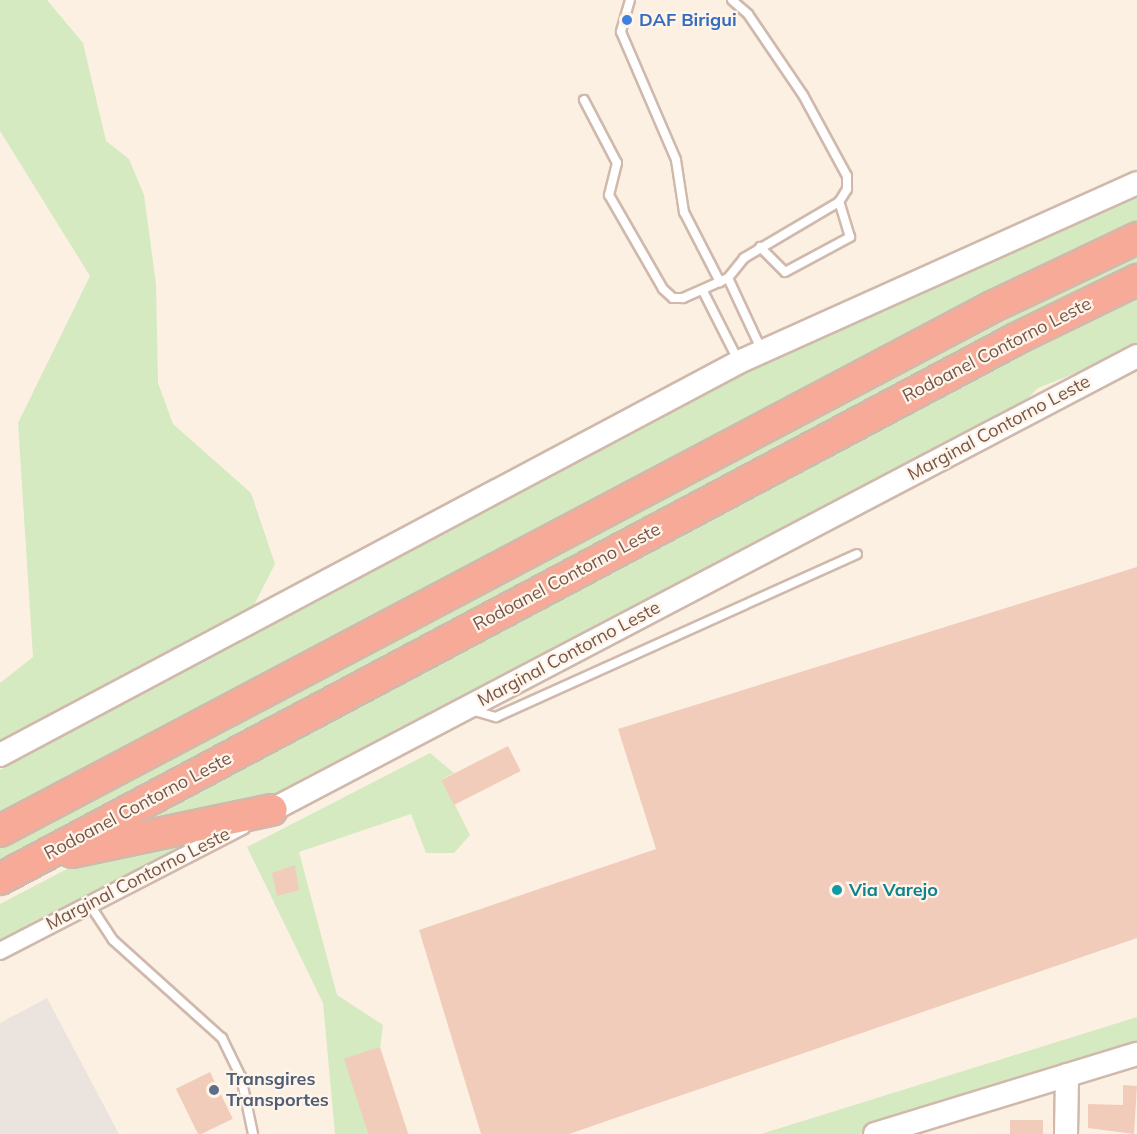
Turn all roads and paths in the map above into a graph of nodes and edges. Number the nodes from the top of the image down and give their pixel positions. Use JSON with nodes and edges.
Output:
{"nodes":[{"id":1,"x":630,"y":0,"type":"edge"},
{"id":2,"x":732,"y":0,"type":"edge"},
{"id":3,"x":584,"y":100,"type":"dead end"},
{"id":4,"x":1137,"y":183,"type":"edge"},
{"id":5,"x":839,"y":202,"type":"junction"},
{"id":6,"x":1137,"y":238,"type":"edge"},
{"id":7,"x":760,"y":247,"type":"junction"},
{"id":8,"x":724,"y":280,"type":"junction"},
{"id":9,"x":1137,"y":280,"type":"edge"},
{"id":10,"x":704,"y":291,"type":"junction"},
{"id":11,"x":762,"y":352,"type":"junction"},
{"id":12,"x":1137,"y":356,"type":"edge"},
{"id":13,"x":739,"y":362,"type":"junction"},
{"id":14,"x":857,"y":554,"type":"dead end"},
{"id":15,"x":465,"y":708,"type":"junction"},
{"id":16,"x":0,"y":754,"type":"edge"},
{"id":17,"x":272,"y":810,"type":"junction"},
{"id":18,"x":0,"y":831,"type":"edge"},
{"id":19,"x":40,"y":858,"type":"junction"},
{"id":20,"x":0,"y":879,"type":"edge"},
{"id":21,"x":90,"y":905,"type":"junction"},
{"id":22,"x":0,"y":951,"type":"edge"},
{"id":23,"x":1137,"y":1054,"type":"edge"},
{"id":24,"x":1066,"y":1075,"type":"junction"},
{"id":25,"x":886,"y":1132,"type":"edge"},
{"id":26,"x":253,"y":1134,"type":"edge"},
{"id":27,"x":1066,"y":1134,"type":"edge"}],
"edges":[{"from":1,"to":8,"type":"lane"},
{"from":2,"to":5,"type":"lane"},
{"from":3,"to":10,"type":"lane"},
{"from":4,"to":11,"type":"main road"},
{"from":5,"to":7,"type":"lane"},
{"from":5,"to":7,"type":"lane"},
{"from":6,"to":18,"type":"highway"},
{"from":7,"to":8,"type":"lane"},
{"from":8,"to":10,"type":"lane"},
{"from":8,"to":11,"type":"lane"},
{"from":9,"to":19,"type":"highway","name":"Rodoanel Contorno Leste"},
{"from":10,"to":13,"type":"lane"},
{"from":11,"to":13,"type":"main road"},
{"from":12,"to":15,"type":"main road","name":"Marginal Contorno Leste"},
{"from":13,"to":16,"type":"main road"},
{"from":14,"to":15,"type":"lane"},
{"from":15,"to":17,"type":"main road","name":"Marginal Contorno Leste"},
{"from":17,"to":19,"type":"highway"},
{"from":17,"to":21,"type":"street","name":"Marginal Contorno Leste"},
{"from":19,"to":20,"type":"highway","name":"Rodoanel Contorno Leste"},
{"from":21,"to":22,"type":"street","name":"Marginal Contorno Leste"},
{"from":21,"to":26,"type":"lane"},
{"from":23,"to":24,"type":"main road"},
{"from":24,"to":25,"type":"main road"},
{"from":24,"to":27,"type":"main road"}]}
